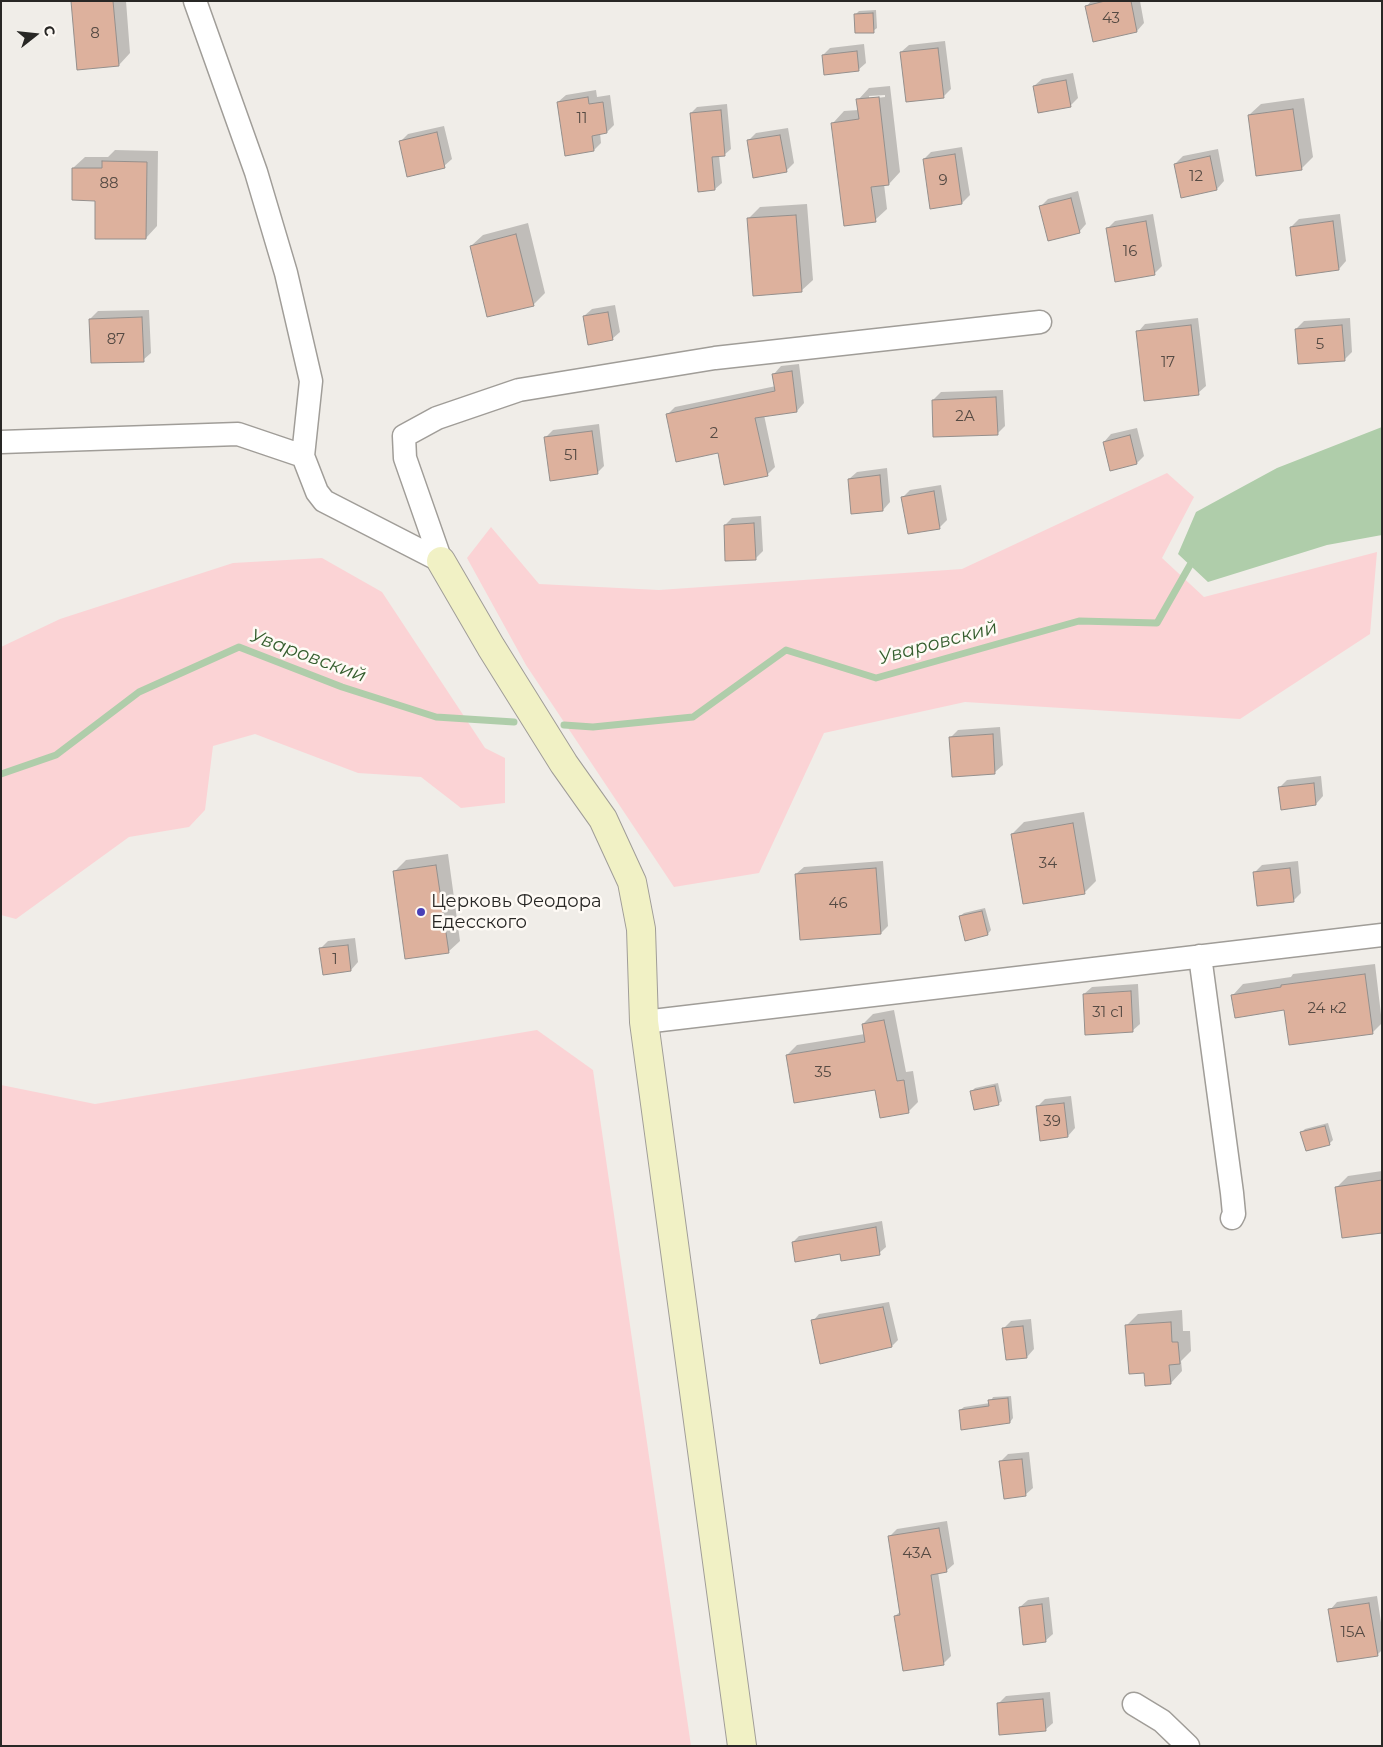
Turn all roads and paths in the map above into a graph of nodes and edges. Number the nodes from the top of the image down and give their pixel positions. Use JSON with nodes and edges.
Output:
{"nodes":[{"id":1,"x":195,"y":1,"type":"edge"},
{"id":2,"x":1040,"y":322,"type":"dead end"},
{"id":3,"x":1,"y":442,"type":"edge"},
{"id":4,"x":303,"y":456,"type":"junction"},
{"id":5,"x":441,"y":561,"type":"junction"},
{"id":6,"x":1382,"y":935,"type":"edge"},
{"id":7,"x":1200,"y":956,"type":"junction"},
{"id":8,"x":644,"y":1022,"type":"junction"},
{"id":9,"x":1232,"y":1218,"type":"dead end"},
{"id":10,"x":1134,"y":1704,"type":"dead end"},
{"id":11,"x":742,"y":1746,"type":"edge"},
{"id":12,"x":1188,"y":1746,"type":"edge"}],
"edges":[{"from":1,"to":4,"type":"street"},
{"from":2,"to":5,"type":"street"},
{"from":3,"to":4,"type":"street"},
{"from":4,"to":5,"type":"street"},
{"from":5,"to":8,"type":"street"},
{"from":6,"to":7,"type":"street"},
{"from":7,"to":8,"type":"street"},
{"from":7,"to":9,"type":"street"},
{"from":8,"to":11,"type":"street"},
{"from":10,"to":12,"type":"street"}]}
